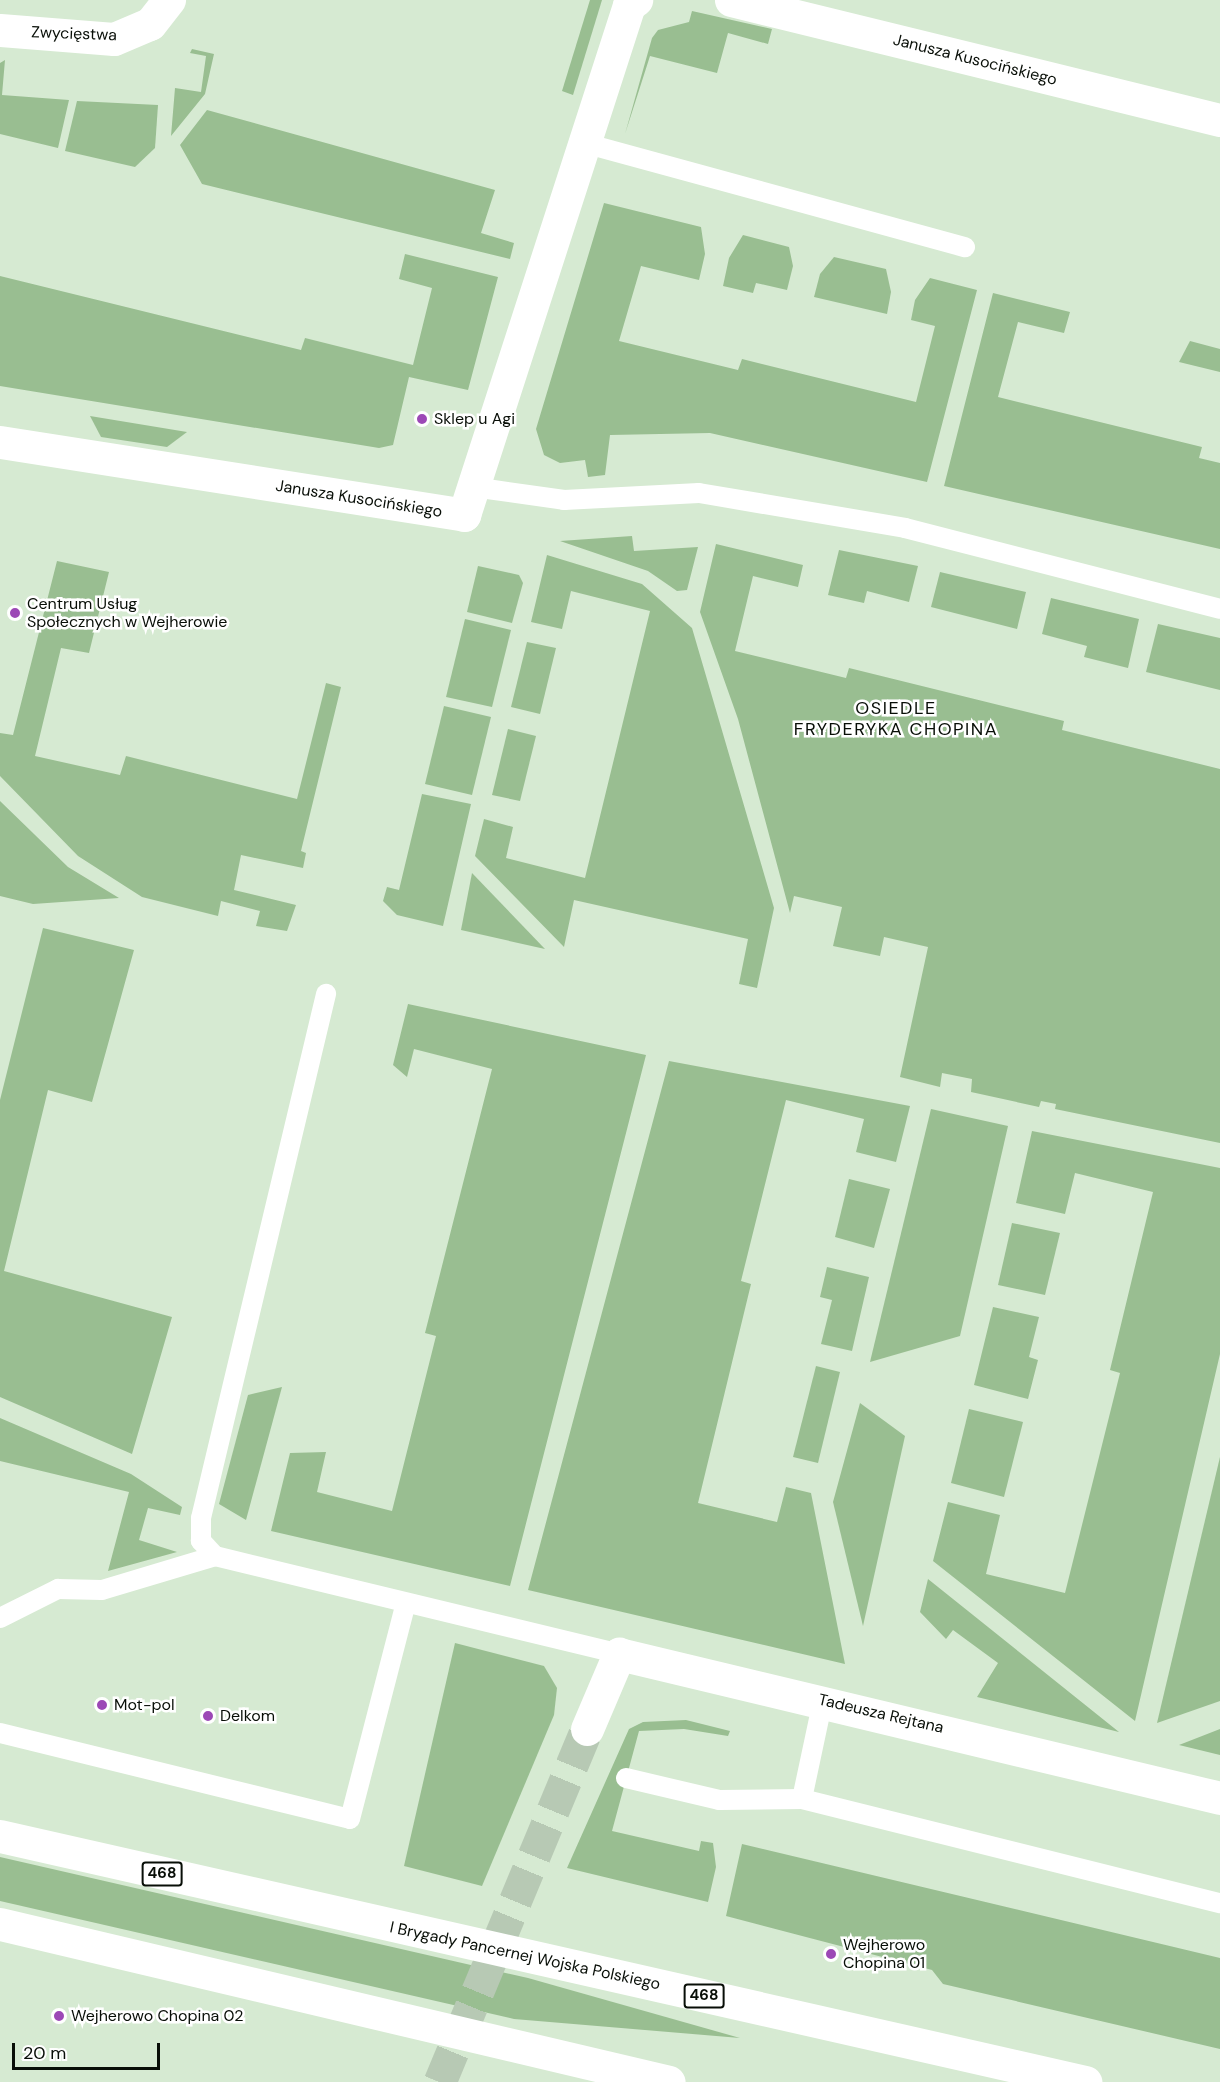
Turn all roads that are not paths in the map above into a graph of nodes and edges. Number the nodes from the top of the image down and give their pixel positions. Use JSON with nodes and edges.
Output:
{"nodes":[{"id":1,"x":169,"y":0,"type":"edge"},
{"id":2,"x":636,"y":0,"type":"edge"},
{"id":3,"x":730,"y":0,"type":"edge"},
{"id":4,"x":0,"y":30,"type":"edge"},
{"id":5,"x":1220,"y":120,"type":"edge"},
{"id":6,"x":584,"y":143,"type":"junction"},
{"id":7,"x":965,"y":247,"type":"dead end"},
{"id":8,"x":0,"y":442,"type":"edge"},
{"id":9,"x":473,"y":488,"type":"junction"},
{"id":10,"x":1220,"y":609,"type":"edge"},
{"id":11,"x":327,"y":994,"type":"dead end"},
{"id":12,"x":215,"y":1556,"type":"junction"},
{"id":13,"x":406,"y":1603,"type":"junction"},
{"id":14,"x":0,"y":1618,"type":"edge"},
{"id":15,"x":619,"y":1654,"type":"junction"},
{"id":16,"x":823,"y":1700,"type":"junction"},
{"id":17,"x":587,"y":1729,"type":"tunnel mouth"},
{"id":18,"x":0,"y":1734,"type":"edge"},
{"id":19,"x":626,"y":1778,"type":"dead end"},
{"id":20,"x":1220,"y":1798,"type":"edge"},
{"id":21,"x":802,"y":1799,"type":"junction"},
{"id":22,"x":0,"y":1836,"type":"edge"},
{"id":23,"x":1220,"y":1903,"type":"edge"},
{"id":24,"x":0,"y":1924,"type":"edge"},
{"id":25,"x":669,"y":2082,"type":"edge"},
{"id":26,"x":1086,"y":2082,"type":"edge"}],
"edges":[{"from":1,"to":4,"type":"street","name":"Zwycięstwa"},
{"from":2,"to":6,"type":"street","name":"Janusza Kusocińskiego"},
{"from":3,"to":5,"type":"street","name":"Janusza Kusocińskiego"},
{"from":6,"to":7,"type":"lane"},
{"from":6,"to":9,"type":"street","name":"Janusza Kusocińskiego"},
{"from":8,"to":9,"type":"street","name":"Janusza Kusocińskiego"},
{"from":9,"to":10,"type":"lane"},
{"from":11,"to":12,"type":"lane"},
{"from":12,"to":13,"type":"lane"},
{"from":12,"to":14,"type":"lane"},
{"from":13,"to":15,"type":"lane"},
{"from":13,"to":18,"type":"lane"},
{"from":15,"to":16,"type":"street","name":"Tadeusza Rejtana"},
{"from":15,"to":17,"type":"street"},
{"from":16,"to":20,"type":"street","name":"Tadeusza Rejtana"},
{"from":16,"to":21,"type":"lane"},
{"from":19,"to":21,"type":"lane"},
{"from":21,"to":23,"type":"lane"},
{"from":22,"to":26,"type":"street","name":"I Brygady Pancernej Wojska Polskiego","number":"468"},
{"from":24,"to":25,"type":"street"}]}
